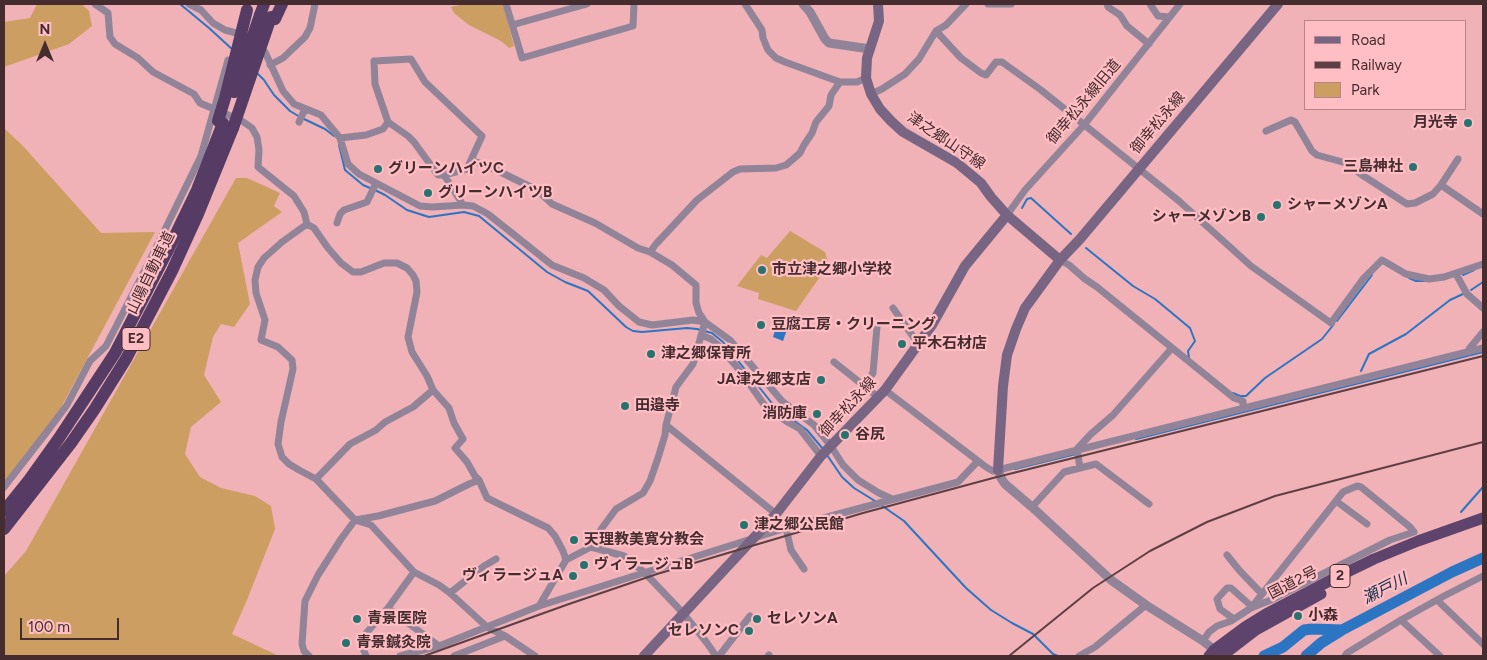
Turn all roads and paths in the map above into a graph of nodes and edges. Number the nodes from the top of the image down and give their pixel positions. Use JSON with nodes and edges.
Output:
{"nodes":[{"id":1,"x":95,"y":4,"type":"edge"},
{"id":2,"x":189,"y":4,"type":"edge"},
{"id":3,"x":276,"y":4,"type":"edge"},
{"id":4,"x":282,"y":4,"type":"edge"},
{"id":5,"x":315,"y":4,"type":"edge"},
{"id":6,"x":506,"y":4,"type":"edge"},
{"id":7,"x":587,"y":4,"type":"edge"},
{"id":8,"x":634,"y":4,"type":"edge"},
{"id":9,"x":745,"y":4,"type":"edge"},
{"id":10,"x":803,"y":4,"type":"edge"},
{"id":11,"x":966,"y":4,"type":"edge"},
{"id":12,"x":988,"y":4,"type":"edge"},
{"id":13,"x":1010,"y":4,"type":"edge"},
{"id":14,"x":1106,"y":4,"type":"edge"},
{"id":15,"x":1150,"y":4,"type":"edge"},
{"id":16,"x":1180,"y":4,"type":"edge"},
{"id":17,"x":1278,"y":4,"type":"edge"},
{"id":18,"x":880,"y":5,"type":"edge"},
{"id":19,"x":202,"y":7,"type":"edge"},
{"id":20,"x":248,"y":7,"type":"edge"},
{"id":21,"x":268,"y":14,"type":"edge"},
{"id":22,"x":1169,"y":17,"type":"junction"},
{"id":23,"x":512,"y":25,"type":"junction"},
{"id":24,"x":936,"y":31,"type":"junction"},
{"id":25,"x":236,"y":33,"type":"junction"},
{"id":26,"x":1149,"y":44,"type":"junction"},
{"id":27,"x":870,"y":49,"type":"junction"},
{"id":28,"x":270,"y":65,"type":"junction"},
{"id":29,"x":866,"y":78,"type":"junction"},
{"id":30,"x":840,"y":82,"type":"junction"},
{"id":31,"x":871,"y":94,"type":"junction"},
{"id":32,"x":305,"y":109,"type":"junction"},
{"id":33,"x":222,"y":120,"type":"junction"},
{"id":34,"x":299,"y":122,"type":"dead end"},
{"id":35,"x":388,"y":122,"type":"junction"},
{"id":36,"x":1084,"y":124,"type":"junction"},
{"id":37,"x":1266,"y":131,"type":"dead end"},
{"id":38,"x":340,"y":138,"type":"junction"},
{"id":39,"x":1458,"y":159,"type":"dead end"},
{"id":40,"x":471,"y":160,"type":"junction"},
{"id":41,"x":1139,"y":169,"type":"junction"},
{"id":42,"x":444,"y":175,"type":"junction"},
{"id":43,"x":376,"y":183,"type":"junction"},
{"id":44,"x":1441,"y":185,"type":"junction"},
{"id":45,"x":462,"y":205,"type":"junction"},
{"id":46,"x":1483,"y":214,"type":"edge"},
{"id":47,"x":1007,"y":215,"type":"junction"},
{"id":48,"x":337,"y":223,"type":"dead end"},
{"id":49,"x":307,"y":224,"type":"junction"},
{"id":50,"x":650,"y":252,"type":"junction"},
{"id":51,"x":1060,"y":260,"type":"junction"},
{"id":52,"x":1483,"y":264,"type":"edge"},
{"id":53,"x":1456,"y":274,"type":"junction"},
{"id":54,"x":893,"y":308,"type":"dead end"},
{"id":55,"x":1483,"y":308,"type":"edge"},
{"id":56,"x":705,"y":322,"type":"junction"},
{"id":57,"x":877,"y":327,"type":"dead end"},
{"id":58,"x":1483,"y":332,"type":"edge"},
{"id":59,"x":701,"y":335,"type":"junction"},
{"id":60,"x":919,"y":346,"type":"junction"},
{"id":61,"x":1172,"y":348,"type":"junction"},
{"id":62,"x":1483,"y":348,"type":"edge"},
{"id":63,"x":1469,"y":352,"type":"junction"},
{"id":64,"x":834,"y":362,"type":"dead end"},
{"id":65,"x":750,"y":364,"type":"junction"},
{"id":66,"x":741,"y":372,"type":"junction"},
{"id":67,"x":863,"y":386,"type":"junction"},
{"id":68,"x":433,"y":390,"type":"junction"},
{"id":69,"x":882,"y":393,"type":"junction"},
{"id":70,"x":1243,"y":408,"type":"junction"},
{"id":71,"x":666,"y":424,"type":"junction"},
{"id":72,"x":826,"y":452,"type":"junction"},
{"id":73,"x":1077,"y":452,"type":"junction"},
{"id":74,"x":978,"y":461,"type":"junction"},
{"id":75,"x":1080,"y":468,"type":"junction"},
{"id":76,"x":998,"y":470,"type":"junction"},
{"id":77,"x":316,"y":479,"type":"junction"},
{"id":78,"x":480,"y":480,"type":"junction"},
{"id":79,"x":4,"y":487,"type":"edge"},
{"id":80,"x":892,"y":498,"type":"junction"},
{"id":81,"x":1336,"y":501,"type":"junction"},
{"id":82,"x":1149,"y":504,"type":"dead end"},
{"id":83,"x":1032,"y":507,"type":"junction"},
{"id":84,"x":4,"y":511,"type":"edge"},
{"id":85,"x":776,"y":514,"type":"junction"},
{"id":86,"x":1483,"y":518,"type":"edge"},
{"id":87,"x":355,"y":520,"type":"junction"},
{"id":88,"x":1367,"y":524,"type":"dead end"},
{"id":89,"x":1483,"y":524,"type":"edge"},
{"id":90,"x":786,"y":528,"type":"junction"},
{"id":91,"x":4,"y":529,"type":"edge"},
{"id":92,"x":1416,"y":537,"type":"junction"},
{"id":93,"x":754,"y":538,"type":"junction"},
{"id":94,"x":591,"y":548,"type":"junction"},
{"id":95,"x":1227,"y":555,"type":"dead end"},
{"id":96,"x":496,"y":559,"type":"dead end"},
{"id":97,"x":566,"y":560,"type":"junction"},
{"id":98,"x":804,"y":569,"type":"dead end"},
{"id":99,"x":414,"y":572,"type":"junction"},
{"id":100,"x":644,"y":572,"type":"junction"},
{"id":101,"x":1483,"y":576,"type":"edge"},
{"id":102,"x":450,"y":593,"type":"junction"},
{"id":103,"x":1261,"y":593,"type":"junction"},
{"id":104,"x":1437,"y":600,"type":"junction"},
{"id":105,"x":1274,"y":604,"type":"junction"},
{"id":106,"x":539,"y":606,"type":"junction"},
{"id":107,"x":1146,"y":606,"type":"junction"},
{"id":108,"x":388,"y":608,"type":"junction"},
{"id":109,"x":1251,"y":608,"type":"junction"},
{"id":110,"x":683,"y":614,"type":"junction"},
{"id":111,"x":750,"y":616,"type":"dead end"},
{"id":112,"x":1234,"y":619,"type":"junction"},
{"id":113,"x":1401,"y":620,"type":"junction"},
{"id":114,"x":487,"y":626,"type":"junction"},
{"id":115,"x":505,"y":636,"type":"junction"},
{"id":116,"x":1203,"y":641,"type":"junction"},
{"id":117,"x":1483,"y":644,"type":"edge"},
{"id":118,"x":439,"y":646,"type":"junction"},
{"id":119,"x":523,"y":648,"type":"junction"},
{"id":120,"x":1218,"y":655,"type":"edge"},
{"id":121,"x":309,"y":656,"type":"edge"},
{"id":122,"x":366,"y":656,"type":"edge"},
{"id":123,"x":400,"y":656,"type":"edge"},
{"id":124,"x":456,"y":656,"type":"edge"},
{"id":125,"x":522,"y":656,"type":"edge"},
{"id":126,"x":535,"y":656,"type":"edge"},
{"id":127,"x":644,"y":656,"type":"edge"},
{"id":128,"x":718,"y":656,"type":"edge"},
{"id":129,"x":1080,"y":656,"type":"edge"},
{"id":130,"x":1345,"y":656,"type":"edge"},
{"id":131,"x":1440,"y":656,"type":"edge"}],
"edges":[{"from":1,"to":33,"type":"street"},
{"from":2,"to":19,"type":"street"},
{"from":3,"to":21,"type":"highway","name":"山陽自動車道","number":"E2"},
{"from":4,"to":21,"type":"highway"},
{"from":5,"to":28,"type":"street"},
{"from":6,"to":23,"type":"street"},
{"from":7,"to":23,"type":"street"},
{"from":8,"to":23,"type":"street"},
{"from":9,"to":30,"type":"street"},
{"from":10,"to":27,"type":"street"},
{"from":11,"to":24,"type":"street"},
{"from":12,"to":13,"type":"street"},
{"from":14,"to":26,"type":"street"},
{"from":15,"to":22,"type":"street"},
{"from":16,"to":22,"type":"street","name":"御幸松永線旧道"},
{"from":17,"to":41,"type":"main road","name":"御幸松永線"},
{"from":18,"to":27,"type":"main road","name":"津之郷山守線"},
{"from":19,"to":25,"type":"street"},
{"from":20,"to":33,"type":"highway","bridge":true},
{"from":21,"to":33,"type":"highway","name":"山陽自動車道","number":"E2","bridge":true},
{"from":21,"to":33,"type":"highway","name":"山陽自動車道","number":"E2","bridge":true},
{"from":22,"to":26,"type":"street","name":"御幸松永線旧道"},
{"from":24,"to":31,"type":"street"},
{"from":24,"to":36,"type":"street"},
{"from":25,"to":28,"type":"street"},
{"from":25,"to":33,"type":"street"},
{"from":26,"to":36,"type":"street","name":"御幸松永線旧道"},
{"from":27,"to":29,"type":"main road","name":"津之郷山守線"},
{"from":28,"to":32,"type":"street"},
{"from":29,"to":30,"type":"street"},
{"from":29,"to":31,"type":"main road","name":"津之郷山守線"},
{"from":30,"to":50,"type":"street"},
{"from":31,"to":47,"type":"main road","name":"津之郷山守線"},
{"from":32,"to":34,"type":"street"},
{"from":32,"to":38,"type":"street"},
{"from":33,"to":49,"type":"street"},
{"from":33,"to":79,"type":"street"},
{"from":33,"to":84,"type":"highway","name":"山陽自動車道","number":"E2"},
{"from":33,"to":91,"type":"highway","name":"山陽自動車道","number":"E2"},
{"from":35,"to":38,"type":"street"},
{"from":35,"to":40,"type":"street"},
{"from":35,"to":42,"type":"street"},
{"from":36,"to":41,"type":"street"},
{"from":36,"to":47,"type":"street","name":"御幸松永線旧道"},
{"from":37,"to":44,"type":"street"},
{"from":38,"to":43,"type":"street"},
{"from":39,"to":44,"type":"street"},
{"from":40,"to":42,"type":"street"},
{"from":40,"to":50,"type":"street"},
{"from":41,"to":51,"type":"main road","name":"御幸松永線"},
{"from":41,"to":53,"type":"street"},
{"from":42,"to":45,"type":"street"},
{"from":43,"to":45,"type":"street"},
{"from":43,"to":48,"type":"street"},
{"from":44,"to":46,"type":"street"},
{"from":45,"to":56,"type":"street"},
{"from":47,"to":51,"type":"main road"},
{"from":47,"to":60,"type":"main road","name":"御幸松永線"},
{"from":49,"to":68,"type":"street"},
{"from":49,"to":77,"type":"street"},
{"from":50,"to":56,"type":"street"},
{"from":51,"to":61,"type":"street"},
{"from":51,"to":76,"type":"main road","name":"御幸松永線"},
{"from":52,"to":53,"type":"street"},
{"from":53,"to":55,"type":"street"},
{"from":54,"to":60,"type":"street"},
{"from":56,"to":59,"type":"street"},
{"from":56,"to":65,"type":"street"},
{"from":57,"to":67,"type":"street"},
{"from":58,"to":63,"type":"street"},
{"from":59,"to":66,"type":"street"},
{"from":59,"to":71,"type":"street"},
{"from":60,"to":69,"type":"main road","name":"御幸松永線"},
{"from":61,"to":70,"type":"street"},
{"from":61,"to":73,"type":"street"},
{"from":62,"to":63,"type":"street"},
{"from":63,"to":70,"type":"street"},
{"from":64,"to":67,"type":"street"},
{"from":65,"to":66,"type":"street"},
{"from":65,"to":72,"type":"street"},
{"from":66,"to":72,"type":"street"},
{"from":67,"to":69,"type":"street"},
{"from":68,"to":77,"type":"street"},
{"from":68,"to":78,"type":"street"},
{"from":69,"to":72,"type":"main road","name":"御幸松永線"},
{"from":69,"to":74,"type":"street"},
{"from":70,"to":73,"type":"street"},
{"from":71,"to":85,"type":"street"},
{"from":71,"to":94,"type":"street"},
{"from":72,"to":80,"type":"street"},
{"from":72,"to":85,"type":"main road","name":"御幸松永線"},
{"from":73,"to":75,"type":"street"},
{"from":73,"to":76,"type":"street"},
{"from":74,"to":76,"type":"street"},
{"from":74,"to":80,"type":"street"},
{"from":75,"to":82,"type":"street"},
{"from":75,"to":83,"type":"street"},
{"from":76,"to":83,"type":"street"},
{"from":77,"to":87,"type":"street"},
{"from":78,"to":87,"type":"street"},
{"from":78,"to":97,"type":"street"},
{"from":80,"to":90,"type":"street"},
{"from":81,"to":88,"type":"street"},
{"from":81,"to":92,"type":"street"},
{"from":81,"to":103,"type":"street"},
{"from":83,"to":107,"type":"street"},
{"from":85,"to":93,"type":"main road","name":"御幸松永線"},
{"from":86,"to":92,"type":"highway","name":"国道2号","number":"2"},
{"from":87,"to":99,"type":"street"},
{"from":87,"to":121,"type":"street"},
{"from":89,"to":120,"type":"highway","name":"国道2号","number":"2"},
{"from":90,"to":93,"type":"street"},
{"from":90,"to":98,"type":"street"},
{"from":92,"to":105,"type":"highway","name":"国道2号","number":"2"},
{"from":93,"to":100,"type":"street"},
{"from":93,"to":110,"type":"main road","name":"御幸松永線"},
{"from":94,"to":97,"type":"street"},
{"from":94,"to":100,"type":"street"},
{"from":95,"to":103,"type":"street"},
{"from":96,"to":102,"type":"street"},
{"from":97,"to":106,"type":"street"},
{"from":99,"to":102,"type":"street"},
{"from":99,"to":108,"type":"street"},
{"from":100,"to":106,"type":"street"},
{"from":100,"to":110,"type":"street"},
{"from":101,"to":104,"type":"street"},
{"from":102,"to":114,"type":"street"},
{"from":103,"to":109,"type":"street"},
{"from":104,"to":113,"type":"street"},
{"from":104,"to":117,"type":"street"},
{"from":105,"to":109,"type":"street"},
{"from":105,"to":120,"type":"highway","name":"国道2号","number":"2"},
{"from":106,"to":114,"type":"street"},
{"from":107,"to":116,"type":"street"},
{"from":107,"to":129,"type":"street"},
{"from":108,"to":118,"type":"street"},
{"from":108,"to":122,"type":"street"},
{"from":109,"to":112,"type":"street"},
{"from":109,"to":112,"type":"street"},
{"from":110,"to":127,"type":"main road","name":"御幸松永線"},
{"from":110,"to":128,"type":"street"},
{"from":111,"to":128,"type":"street"},
{"from":112,"to":116,"type":"street"},
{"from":113,"to":130,"type":"street"},
{"from":113,"to":131,"type":"street"},
{"from":114,"to":115,"type":"street"},
{"from":114,"to":118,"type":"street"},
{"from":115,"to":119,"type":"street"},
{"from":115,"to":124,"type":"street"},
{"from":116,"to":120,"type":"street"},
{"from":118,"to":123,"type":"street"},
{"from":119,"to":125,"type":"street"},
{"from":119,"to":126,"type":"street"}]}
